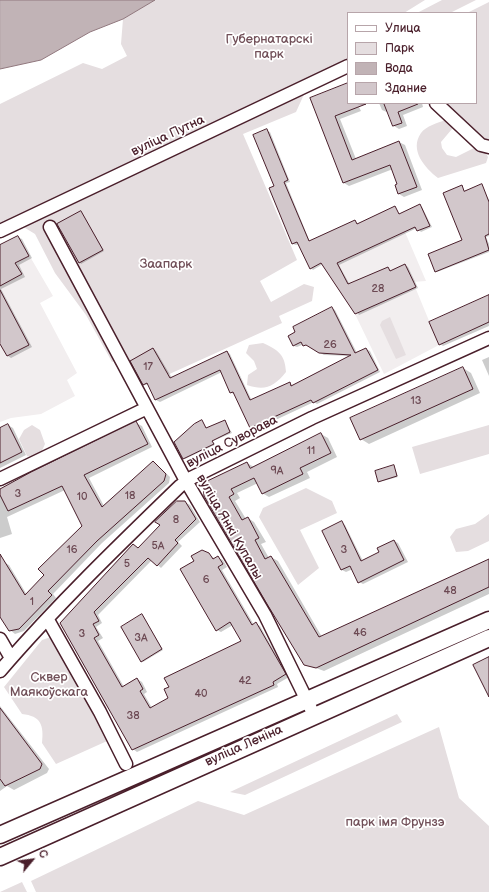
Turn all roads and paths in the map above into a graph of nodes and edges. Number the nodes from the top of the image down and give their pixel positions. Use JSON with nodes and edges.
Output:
{"nodes":[{"id":1,"x":347,"y":66,"type":"edge"},
{"id":2,"x":437,"y":104,"type":"edge"},
{"id":3,"x":489,"y":147,"type":"edge"},
{"id":4,"x":50,"y":227,"type":"dead end"},
{"id":5,"x":0,"y":231,"type":"edge"},
{"id":6,"x":489,"y":338,"type":"edge"},
{"id":7,"x":147,"y":408,"type":"junction"},
{"id":8,"x":0,"y":479,"type":"edge"},
{"id":9,"x":186,"y":481,"type":"junction"},
{"id":10,"x":48,"y":620,"type":"junction"},
{"id":11,"x":489,"y":620,"type":"edge"},
{"id":12,"x":489,"y":638,"type":"edge"},
{"id":13,"x":0,"y":639,"type":"edge"},
{"id":14,"x":12,"y":658,"type":"junction"},
{"id":15,"x":0,"y":671,"type":"edge"},
{"id":16,"x":308,"y":700,"type":"junction"},
{"id":17,"x":314,"y":715,"type":"junction"},
{"id":18,"x":126,"y":764,"type":"dead end"},
{"id":19,"x":72,"y":804,"type":"junction"},
{"id":20,"x":80,"y":821,"type":"junction"},
{"id":21,"x":0,"y":835,"type":"edge"},
{"id":22,"x":0,"y":857,"type":"edge"}],
"edges":[{"from":1,"to":5,"type":"street","name":"вуліца Путна"},
{"from":2,"to":3,"type":"street"},
{"from":4,"to":7,"type":"street","name":"вуліца Янкі Купалы"},
{"from":6,"to":9,"type":"street","name":"вуліца Суворава"},
{"from":7,"to":8,"type":"street"},
{"from":7,"to":9,"type":"street","name":"вуліца Янкі Купалы"},
{"from":9,"to":10,"type":"street","name":"вуліца Суворава"},
{"from":9,"to":16,"type":"street","name":"вуліца Янкі Купалы"},
{"from":10,"to":14,"type":"street","name":"вуліца Суворава"},
{"from":10,"to":18,"type":"street"},
{"from":11,"to":16,"type":"main road","name":"вуліца Леніна"},
{"from":12,"to":17,"type":"main road","name":"вуліца Леніна"},
{"from":13,"to":14,"type":"street"},
{"from":14,"to":15,"type":"street","name":"вуліца Суворава"},
{"from":16,"to":17,"type":"street","name":"вуліца Янкі Купалы"},
{"from":16,"to":19,"type":"main road","name":"вуліца Леніна"},
{"from":17,"to":20,"type":"main road","name":"вуліца Леніна"},
{"from":19,"to":20,"type":"street"},
{"from":19,"to":21,"type":"main road","name":"вуліца Леніна"},
{"from":20,"to":22,"type":"main road","name":"вуліца Леніна"}]}
